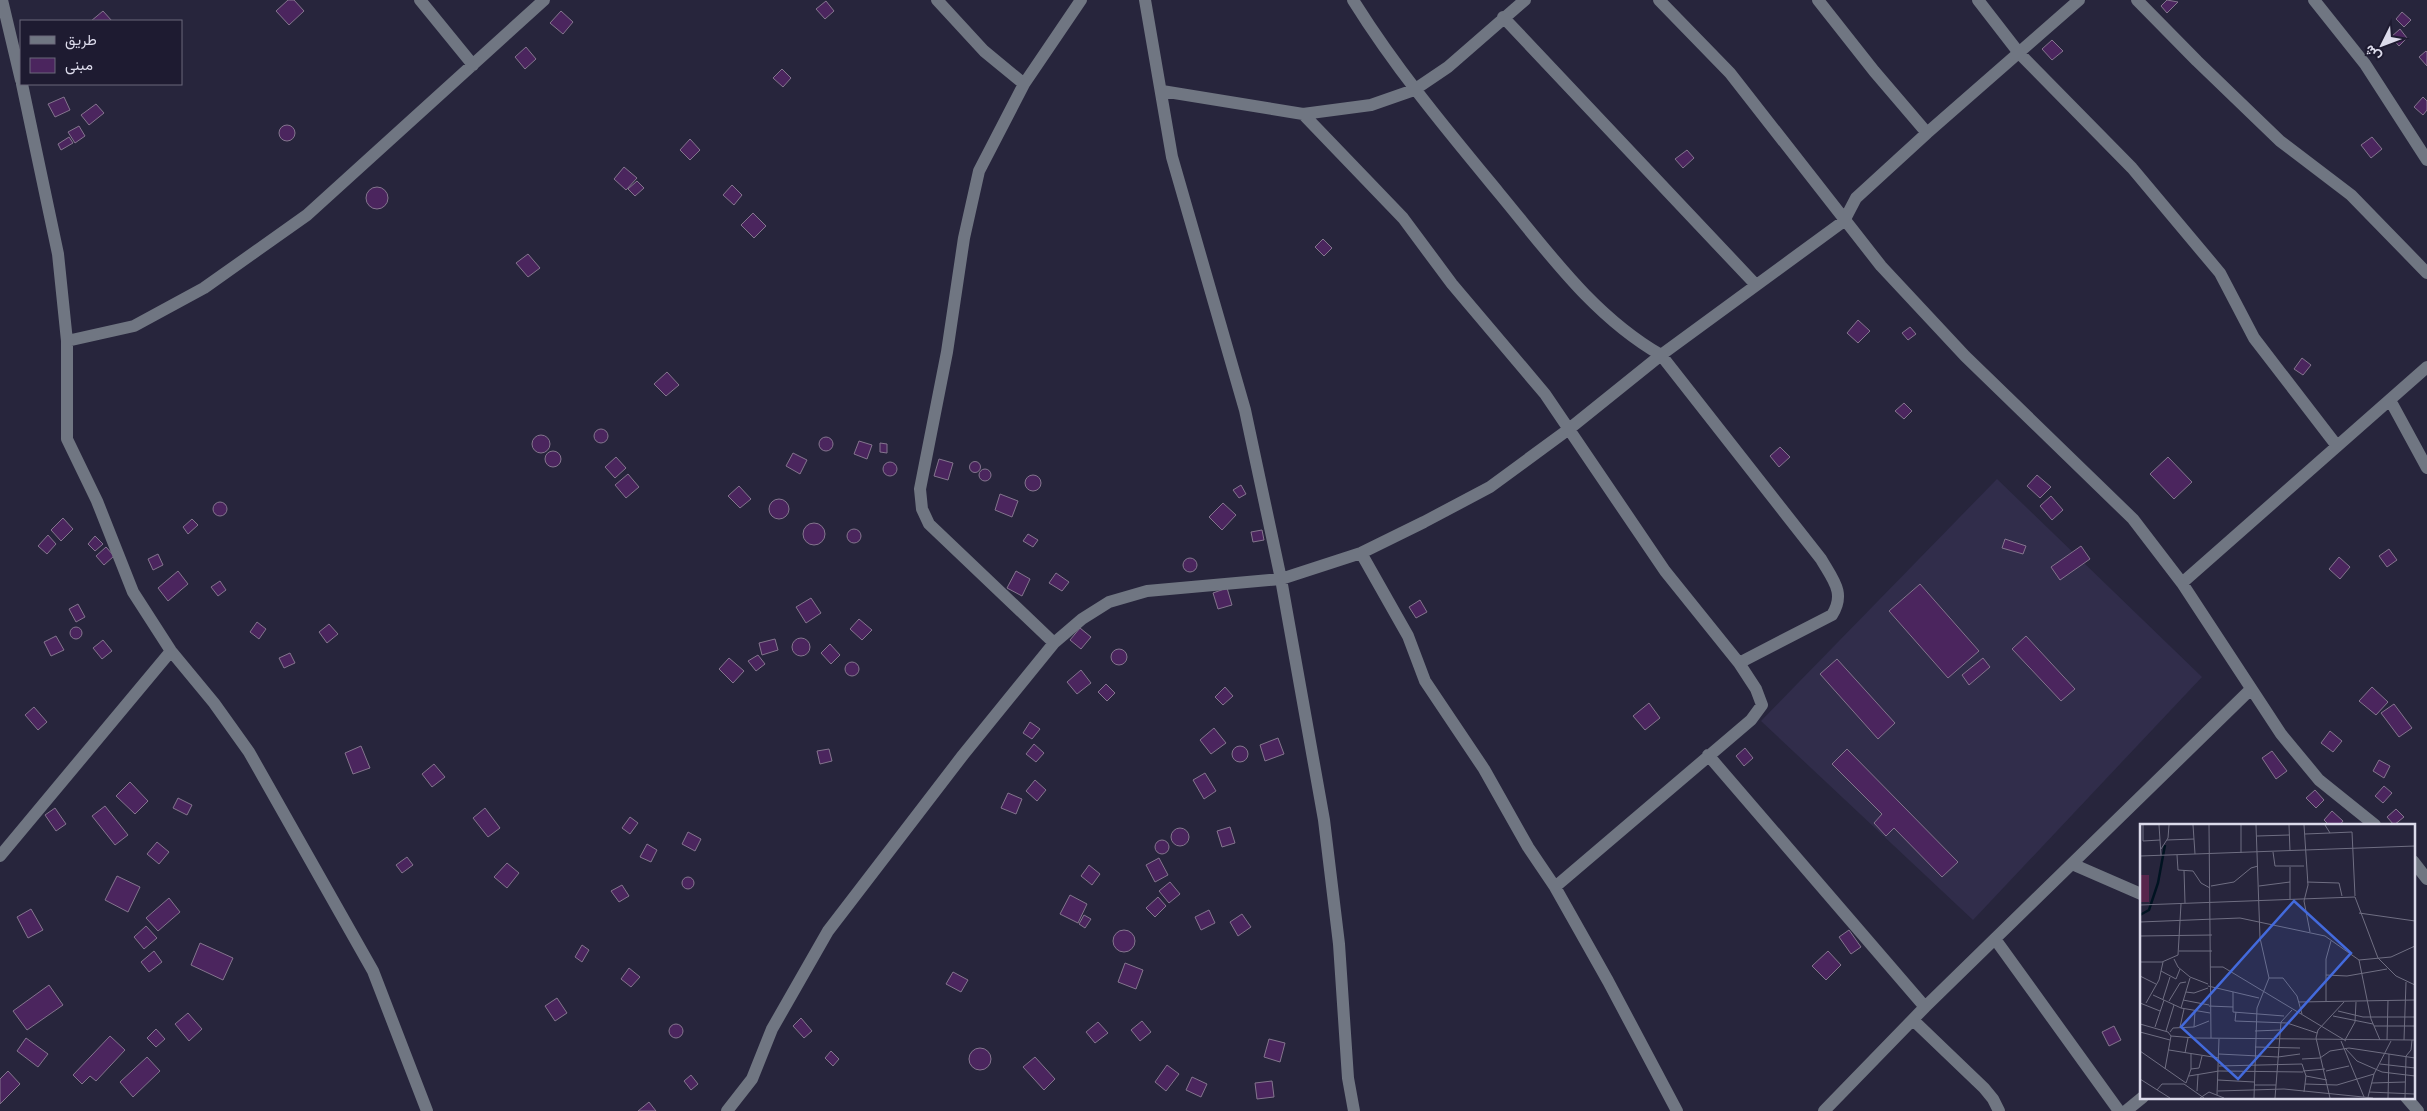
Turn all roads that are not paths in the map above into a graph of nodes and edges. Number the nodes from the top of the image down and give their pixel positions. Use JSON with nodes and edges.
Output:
{"nodes":[{"id":1,"x":2,"y":0,"type":"edge"},
{"id":2,"x":420,"y":0,"type":"edge"},
{"id":3,"x":544,"y":0,"type":"edge"},
{"id":4,"x":937,"y":0,"type":"edge"},
{"id":5,"x":1081,"y":0,"type":"edge"},
{"id":6,"x":1145,"y":0,"type":"edge"},
{"id":7,"x":1353,"y":0,"type":"edge"},
{"id":8,"x":1525,"y":0,"type":"edge"},
{"id":9,"x":1659,"y":0,"type":"edge"},
{"id":10,"x":1818,"y":0,"type":"edge"},
{"id":11,"x":1978,"y":0,"type":"edge"},
{"id":12,"x":2079,"y":0,"type":"edge"},
{"id":13,"x":2137,"y":0,"type":"edge"},
{"id":14,"x":2314,"y":0,"type":"edge"},
{"id":15,"x":1503,"y":17,"type":"junction"},
{"id":16,"x":2019,"y":53,"type":"junction"},
{"id":17,"x":473,"y":65,"type":"junction"},
{"id":18,"x":20,"y":76,"type":"edge"},
{"id":19,"x":1024,"y":84,"type":"junction"},
{"id":20,"x":22,"y":85,"type":"edge"},
{"id":21,"x":1414,"y":90,"type":"junction"},
{"id":22,"x":1162,"y":91,"type":"junction"},
{"id":23,"x":1303,"y":114,"type":"junction"},
{"id":24,"x":1927,"y":133,"type":"junction"},
{"id":25,"x":2427,"y":160,"type":"edge"},
{"id":26,"x":1844,"y":221,"type":"junction"},
{"id":27,"x":2427,"y":273,"type":"edge"},
{"id":28,"x":1756,"y":285,"type":"junction"},
{"id":29,"x":66,"y":341,"type":"junction"},
{"id":30,"x":1661,"y":355,"type":"junction"},
{"id":31,"x":2427,"y":367,"type":"edge"},
{"id":32,"x":2390,"y":400,"type":"junction"},
{"id":33,"x":1569,"y":429,"type":"junction"},
{"id":34,"x":2337,"y":446,"type":"junction"},
{"id":35,"x":2427,"y":468,"type":"edge"},
{"id":36,"x":1361,"y":553,"type":"junction"},
{"id":37,"x":1281,"y":579,"type":"junction"},
{"id":38,"x":2182,"y":583,"type":"junction"},
{"id":39,"x":1054,"y":643,"type":"junction"},
{"id":40,"x":171,"y":652,"type":"junction"},
{"id":41,"x":1738,"y":663,"type":"junction"},
{"id":42,"x":2250,"y":690,"type":"junction"},
{"id":43,"x":1708,"y":755,"type":"junction"},
{"id":44,"x":2374,"y":824,"type":"edge"},
{"id":45,"x":0,"y":856,"type":"edge"},
{"id":46,"x":2414,"y":862,"type":"edge"},
{"id":47,"x":2072,"y":864,"type":"junction"},
{"id":48,"x":2427,"y":879,"type":"edge"},
{"id":49,"x":1555,"y":887,"type":"junction"},
{"id":50,"x":2140,"y":894,"type":"edge"},
{"id":51,"x":1995,"y":939,"type":"junction"},
{"id":52,"x":1925,"y":1007,"type":"junction"},
{"id":53,"x":1913,"y":1020,"type":"junction"},
{"id":54,"x":2141,"y":1098,"type":"edge"},
{"id":55,"x":2407,"y":1098,"type":"edge"},
{"id":56,"x":427,"y":1111,"type":"edge"},
{"id":57,"x":727,"y":1111,"type":"edge"},
{"id":58,"x":1354,"y":1111,"type":"edge"},
{"id":59,"x":1677,"y":1111,"type":"edge"},
{"id":60,"x":1824,"y":1111,"type":"edge"},
{"id":61,"x":1999,"y":1111,"type":"edge"},
{"id":62,"x":2119,"y":1111,"type":"edge"},
{"id":63,"x":2126,"y":1111,"type":"edge"},
{"id":64,"x":2418,"y":1111,"type":"edge"}],
"edges":[{"from":1,"to":18,"type":"street"},
{"from":2,"to":17,"type":"street"},
{"from":3,"to":17,"type":"street"},
{"from":4,"to":19,"type":"street"},
{"from":5,"to":19,"type":"street"},
{"from":6,"to":22,"type":"street"},
{"from":7,"to":21,"type":"street"},
{"from":8,"to":15,"type":"street"},
{"from":9,"to":26,"type":"street"},
{"from":10,"to":24,"type":"street"},
{"from":11,"to":16,"type":"street"},
{"from":12,"to":16,"type":"street"},
{"from":13,"to":27,"type":"street"},
{"from":14,"to":25,"type":"street"},
{"from":15,"to":21,"type":"street"},
{"from":15,"to":28,"type":"street"},
{"from":16,"to":24,"type":"street"},
{"from":16,"to":34,"type":"street"},
{"from":17,"to":29,"type":"street"},
{"from":19,"to":39,"type":"street"},
{"from":20,"to":29,"type":"street"},
{"from":21,"to":23,"type":"street"},
{"from":21,"to":30,"type":"street"},
{"from":22,"to":23,"type":"street"},
{"from":22,"to":37,"type":"street"},
{"from":23,"to":33,"type":"street"},
{"from":24,"to":26,"type":"street"},
{"from":26,"to":28,"type":"street"},
{"from":26,"to":38,"type":"street"},
{"from":28,"to":30,"type":"street"},
{"from":29,"to":40,"type":"street"},
{"from":30,"to":33,"type":"street"},
{"from":30,"to":41,"type":"street"},
{"from":31,"to":32,"type":"street"},
{"from":32,"to":34,"type":"street"},
{"from":32,"to":35,"type":"street"},
{"from":33,"to":36,"type":"street"},
{"from":33,"to":41,"type":"street"},
{"from":34,"to":38,"type":"street"},
{"from":36,"to":37,"type":"street"},
{"from":36,"to":49,"type":"street"},
{"from":37,"to":39,"type":"street"},
{"from":37,"to":58,"type":"street"},
{"from":38,"to":42,"type":"street"},
{"from":39,"to":57,"type":"street"},
{"from":40,"to":45,"type":"street"},
{"from":40,"to":56,"type":"street"},
{"from":41,"to":43,"type":"street"},
{"from":42,"to":44,"type":"street"},
{"from":42,"to":47,"type":"street"},
{"from":43,"to":49,"type":"street"},
{"from":43,"to":52,"type":"street"},
{"from":46,"to":48,"type":"street"},
{"from":47,"to":50,"type":"street"},
{"from":47,"to":51,"type":"street"},
{"from":49,"to":59,"type":"street"},
{"from":51,"to":52,"type":"street"},
{"from":51,"to":62,"type":"street"},
{"from":52,"to":53,"type":"street"},
{"from":53,"to":60,"type":"street"},
{"from":53,"to":61,"type":"street"},
{"from":54,"to":63,"type":"street"},
{"from":55,"to":64,"type":"street"}]}
